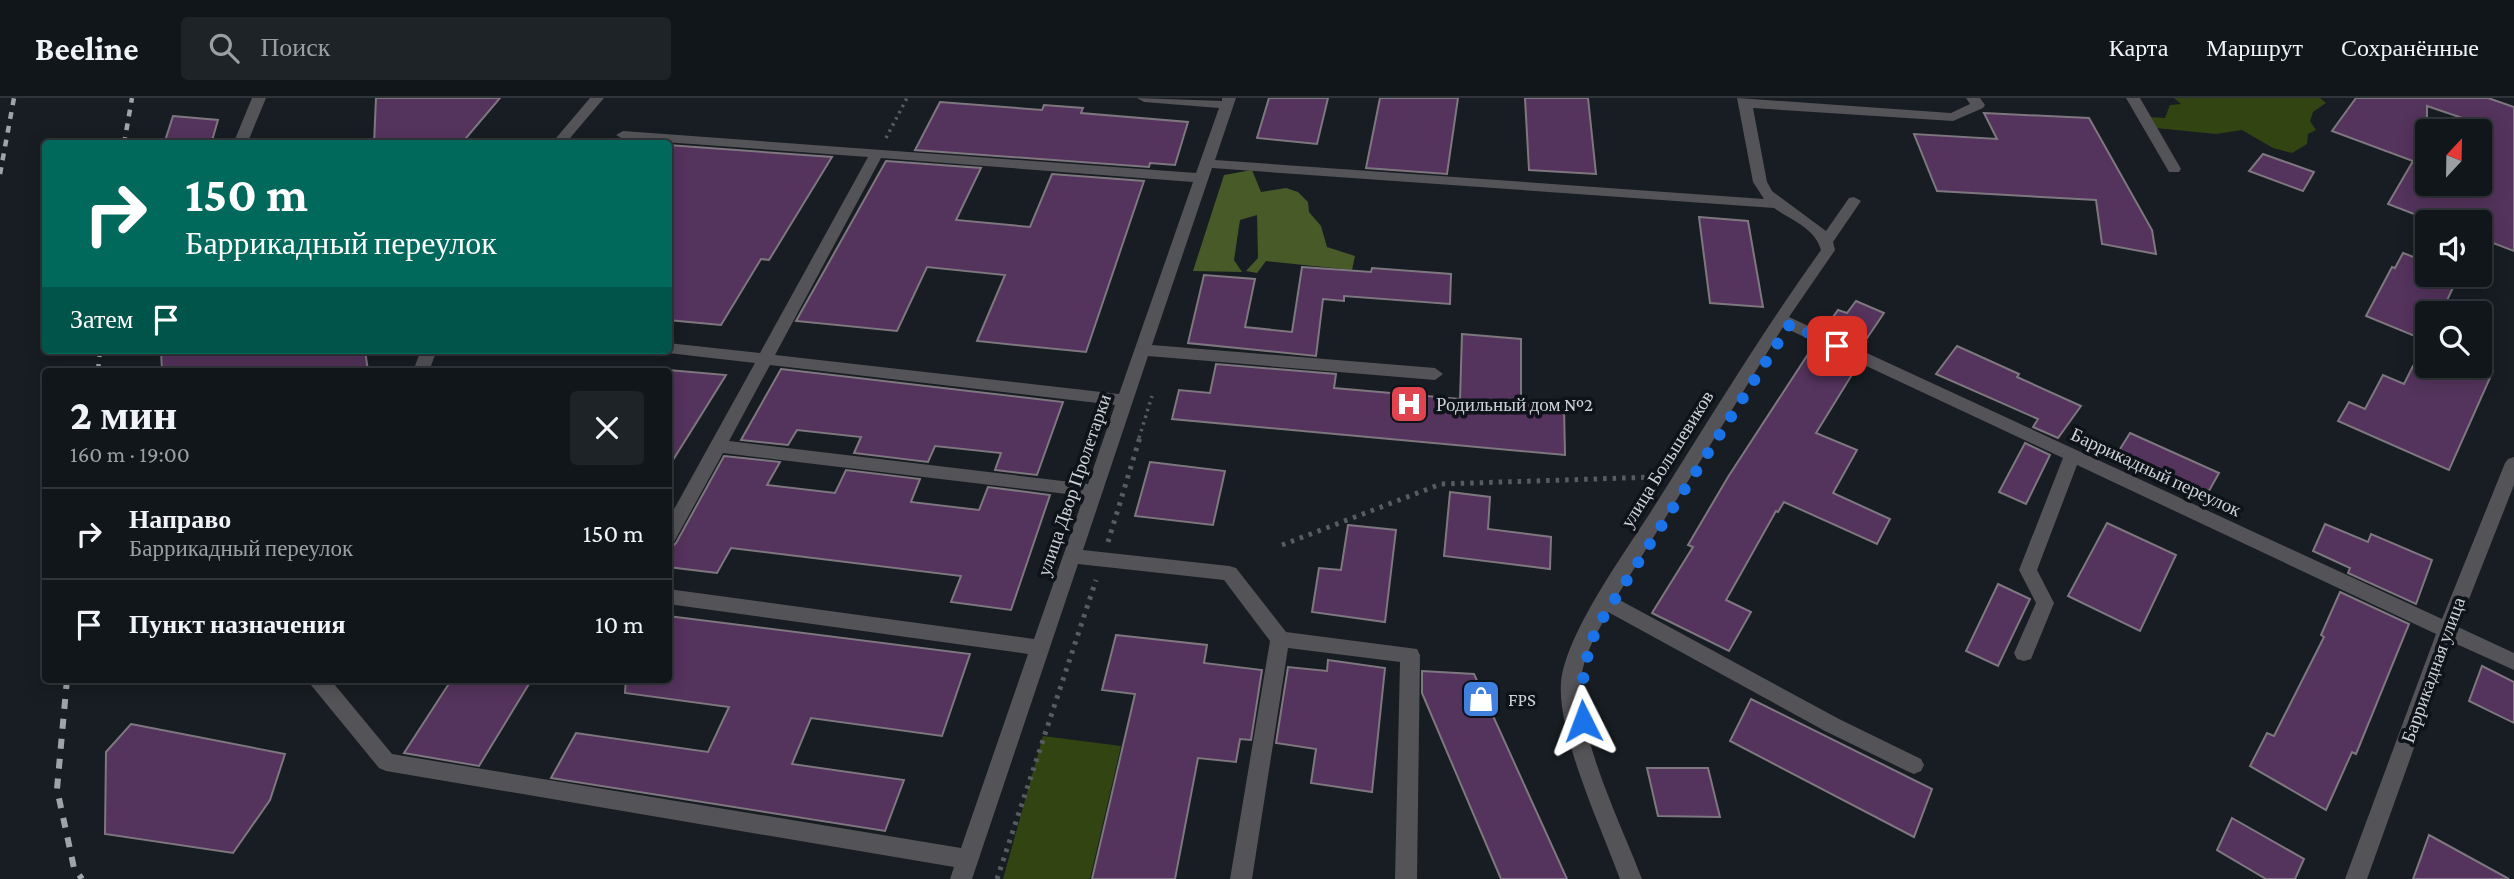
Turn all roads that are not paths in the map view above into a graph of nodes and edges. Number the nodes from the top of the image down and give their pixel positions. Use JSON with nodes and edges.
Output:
{"nodes":[{"id":1,"x":260,"y":98,"type":"edge"},
{"id":2,"x":597,"y":98,"type":"edge"},
{"id":3,"x":1144,"y":98,"type":"edge"},
{"id":4,"x":1973,"y":98,"type":"edge"},
{"id":5,"x":2133,"y":98,"type":"edge"},
{"id":6,"x":1228,"y":101,"type":"edge"},
{"id":7,"x":1744,"y":101,"type":"edge"},
{"id":8,"x":623,"y":135,"type":"dead end"},
{"id":9,"x":242,"y":140,"type":"edge"},
{"id":10,"x":560,"y":140,"type":"edge"},
{"id":11,"x":877,"y":154,"type":"junction"},
{"id":12,"x":2174,"y":169,"type":"dead end"},
{"id":13,"x":1204,"y":170,"type":"junction"},
{"id":14,"x":1854,"y":201,"type":"dead end"},
{"id":15,"x":1776,"y":204,"type":"junction"},
{"id":16,"x":1827,"y":240,"type":"junction"},
{"id":17,"x":1780,"y":319,"type":"junction"},
{"id":18,"x":672,"y":348,"type":"edge"},
{"id":19,"x":1142,"y":350,"type":"junction"},
{"id":20,"x":766,"y":360,"type":"junction"},
{"id":21,"x":1435,"y":374,"type":"dead end"},
{"id":22,"x":1125,"y":400,"type":"junction"},
{"id":23,"x":719,"y":446,"type":"junction"},
{"id":24,"x":2072,"y":456,"type":"junction"},
{"id":25,"x":2514,"y":463,"type":"edge"},
{"id":26,"x":1094,"y":491,"type":"junction"},
{"id":27,"x":672,"y":530,"type":"edge"},
{"id":28,"x":1072,"y":556,"type":"junction"},
{"id":29,"x":672,"y":597,"type":"edge"},
{"id":30,"x":1604,"y":601,"type":"junction"},
{"id":31,"x":2446,"y":632,"type":"junction"},
{"id":32,"x":1280,"y":639,"type":"junction"},
{"id":33,"x":1040,"y":648,"type":"junction"},
{"id":34,"x":2024,"y":653,"type":"dead end"},
{"id":35,"x":2514,"y":662,"type":"edge"},
{"id":36,"x":321,"y":683,"type":"edge"},
{"id":37,"x":1914,"y":765,"type":"dead end"},
{"id":38,"x":964,"y":869,"type":"edge"},
{"id":39,"x":1241,"y":879,"type":"edge"},
{"id":40,"x":1406,"y":879,"type":"edge"},
{"id":41,"x":1631,"y":879,"type":"edge"},
{"id":42,"x":2356,"y":879,"type":"edge"}],
"edges":[{"from":1,"to":9,"type":"street"},
{"from":2,"to":10,"type":"street"},
{"from":3,"to":6,"type":"street","name":"улица Двор Пролетарки"},
{"from":4,"to":7,"type":"street"},
{"from":5,"to":12,"type":"street"},
{"from":6,"to":13,"type":"street","name":"улица Двор Пролетарки"},
{"from":7,"to":15,"type":"street"},
{"from":8,"to":11,"type":"street"},
{"from":11,"to":13,"type":"street"},
{"from":11,"to":20,"type":"street"},
{"from":13,"to":15,"type":"street"},
{"from":13,"to":19,"type":"street","name":"улица Двор Пролетарки"},
{"from":14,"to":16,"type":"street","name":"улица Большевиков"},
{"from":15,"to":16,"type":"street"},
{"from":16,"to":17,"type":"street","name":"улица Большевиков"},
{"from":17,"to":24,"type":"street","name":"Баррикадный переулок"},
{"from":17,"to":30,"type":"street","name":"улица Большевиков"},
{"from":18,"to":20,"type":"street"},
{"from":19,"to":21,"type":"street"},
{"from":19,"to":22,"type":"street","name":"улица Двор Пролетарки"},
{"from":20,"to":22,"type":"street"},
{"from":20,"to":23,"type":"street"},
{"from":22,"to":26,"type":"street","name":"улица Двор Пролетарки"},
{"from":23,"to":26,"type":"street"},
{"from":23,"to":27,"type":"street"},
{"from":24,"to":31,"type":"street","name":"Баррикадный переулок"},
{"from":24,"to":34,"type":"street"},
{"from":25,"to":31,"type":"street","name":"Баррикадная улица"},
{"from":26,"to":28,"type":"street","name":"улица Двор Пролетарки"},
{"from":28,"to":32,"type":"street"},
{"from":28,"to":33,"type":"street","name":"улица Двор Пролетарки"},
{"from":29,"to":33,"type":"street"},
{"from":30,"to":37,"type":"street"},
{"from":30,"to":41,"type":"street","name":"улица Большевиков"},
{"from":31,"to":35,"type":"street","name":"Баррикадный переулок"},
{"from":31,"to":42,"type":"street","name":"Баррикадная улица"},
{"from":32,"to":39,"type":"street"},
{"from":32,"to":40,"type":"street"},
{"from":33,"to":38,"type":"street","name":"улица Двор Пролетарки"},
{"from":36,"to":38,"type":"street"}]}
